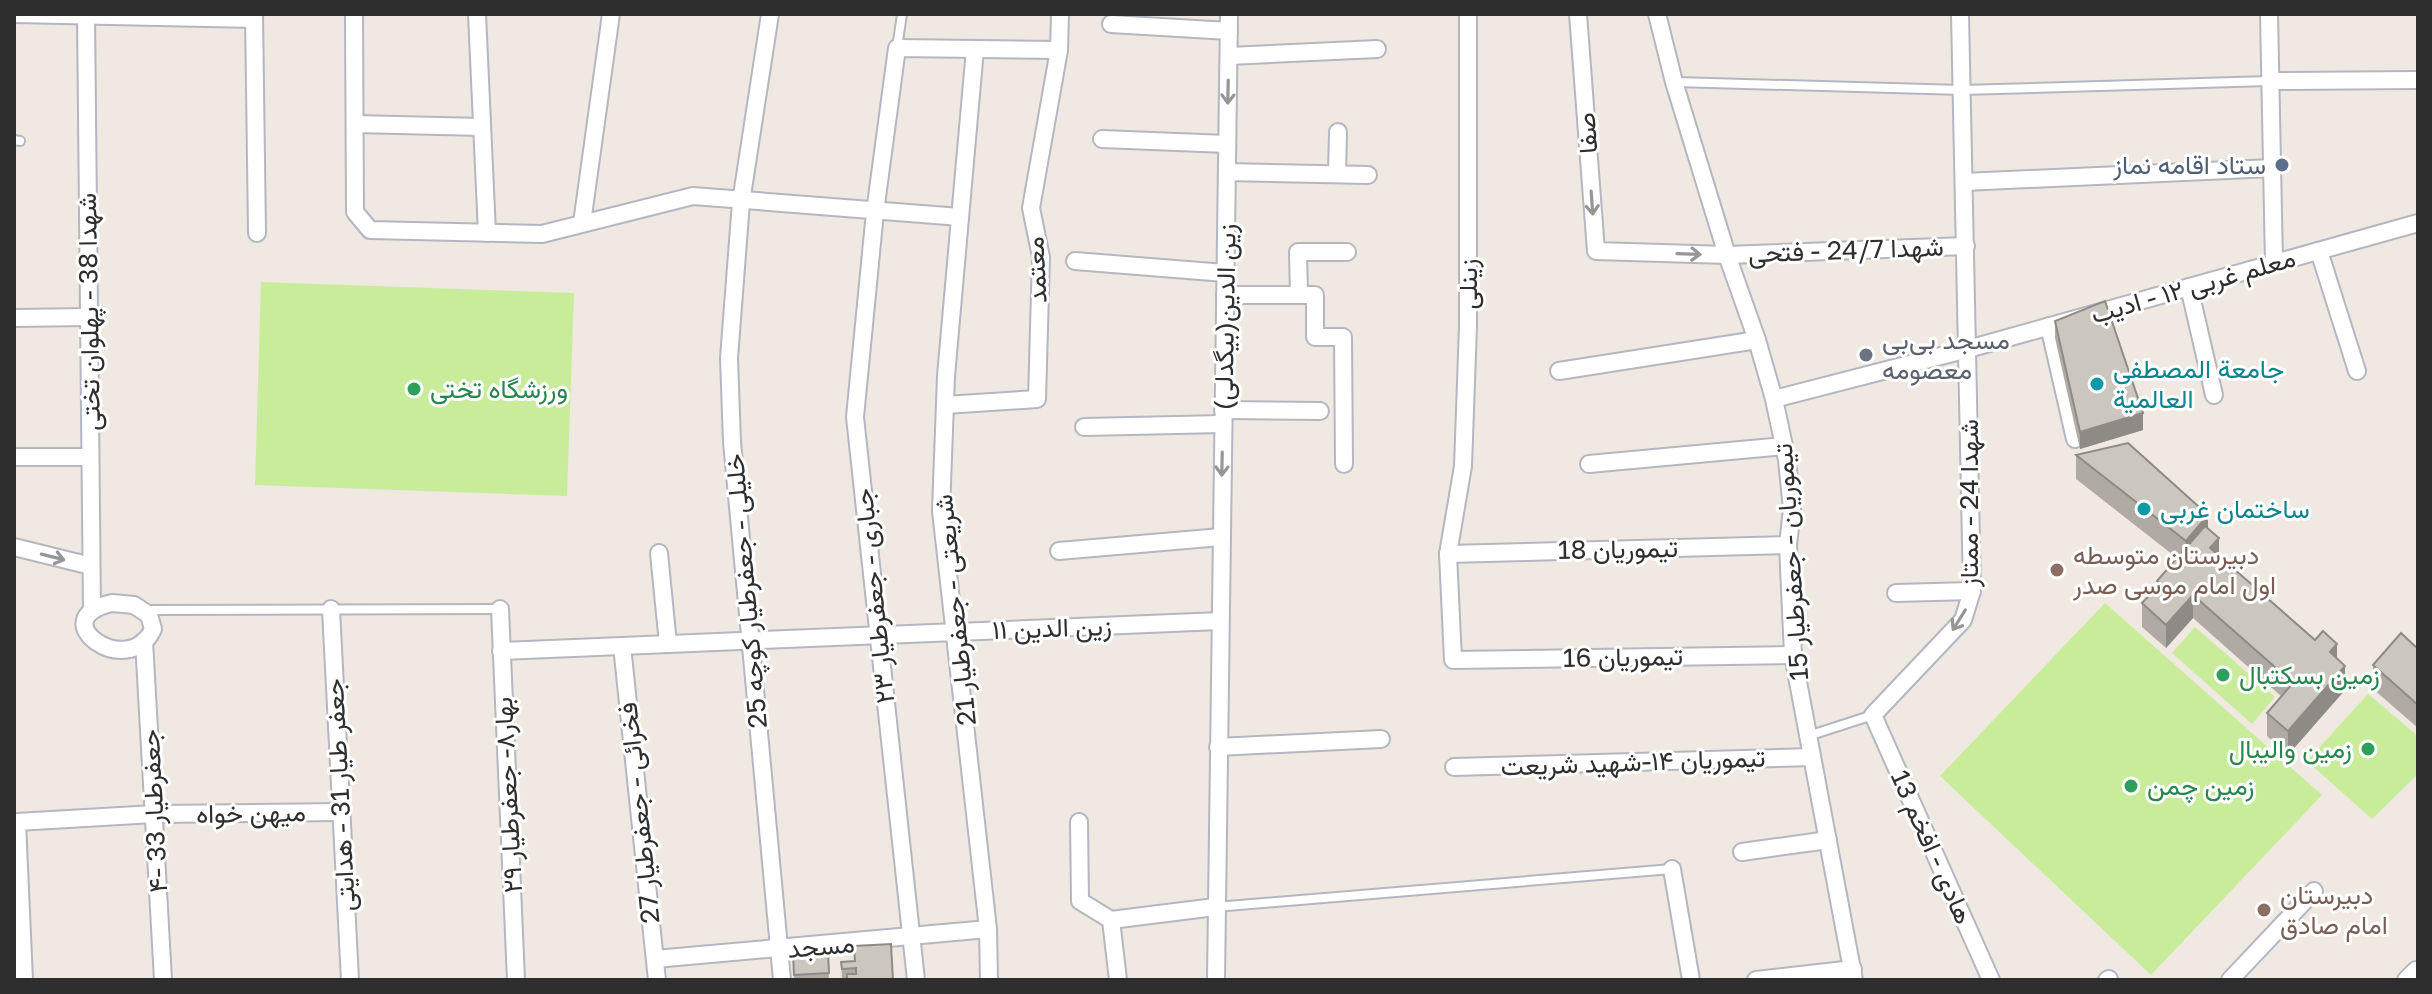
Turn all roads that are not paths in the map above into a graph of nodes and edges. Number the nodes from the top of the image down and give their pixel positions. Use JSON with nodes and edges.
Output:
{"nodes":[{"id":1,"x":14,"y":14,"type":"edge"},
{"id":2,"x":86,"y":14,"type":"edge"},
{"id":3,"x":354,"y":14,"type":"edge"},
{"id":4,"x":477,"y":14,"type":"edge"},
{"id":5,"x":611,"y":14,"type":"edge"},
{"id":6,"x":770,"y":14,"type":"edge"},
{"id":7,"x":902,"y":14,"type":"edge"},
{"id":8,"x":1060,"y":14,"type":"edge"},
{"id":9,"x":1468,"y":14,"type":"edge"},
{"id":10,"x":1578,"y":14,"type":"edge"},
{"id":11,"x":1657,"y":14,"type":"edge"},
{"id":12,"x":1960,"y":14,"type":"edge"},
{"id":13,"x":2269,"y":14,"type":"edge"},
{"id":14,"x":254,"y":16,"type":"edge"},
{"id":15,"x":1229,"y":22,"type":"edge"},
{"id":16,"x":1111,"y":24,"type":"dead end"},
{"id":17,"x":897,"y":48,"type":"junction"},
{"id":18,"x":975,"y":49,"type":"junction"},
{"id":19,"x":1377,"y":49,"type":"dead end"},
{"id":20,"x":1059,"y":50,"type":"junction"},
{"id":21,"x":1229,"y":56,"type":"junction"},
{"id":22,"x":2418,"y":80,"type":"edge"},
{"id":23,"x":2270,"y":81,"type":"junction"},
{"id":24,"x":1674,"y":82,"type":"junction"},
{"id":25,"x":1962,"y":90,"type":"junction"},
{"id":26,"x":355,"y":124,"type":"junction"},
{"id":27,"x":482,"y":127,"type":"junction"},
{"id":28,"x":1338,"y":132,"type":"dead end"},
{"id":29,"x":1102,"y":139,"type":"dead end"},
{"id":30,"x":1227,"y":144,"type":"junction"},
{"id":31,"x":2272,"y":168,"type":"junction"},
{"id":32,"x":1227,"y":172,"type":"junction"},
{"id":33,"x":1337,"y":174,"type":"junction"},
{"id":34,"x":1368,"y":175,"type":"dead end"},
{"id":35,"x":1964,"y":182,"type":"junction"},
{"id":36,"x":741,"y":202,"type":"junction"},
{"id":37,"x":875,"y":212,"type":"junction"},
{"id":38,"x":960,"y":217,"type":"junction"},
{"id":39,"x":582,"y":223,"type":"junction"},
{"id":40,"x":2418,"y":223,"type":"edge"},
{"id":41,"x":257,"y":233,"type":"dead end"},
{"id":42,"x":487,"y":233,"type":"junction"},
{"id":43,"x":1966,"y":246,"type":"junction"},
{"id":44,"x":1596,"y":251,"type":"joint"},
{"id":45,"x":2319,"y":251,"type":"junction"},
{"id":46,"x":1347,"y":252,"type":"dead end"},
{"id":47,"x":1727,"y":255,"type":"junction"},
{"id":48,"x":1075,"y":261,"type":"dead end"},
{"id":49,"x":2274,"y":263,"type":"junction"},
{"id":50,"x":1225,"y":273,"type":"junction"},
{"id":51,"x":2189,"y":287,"type":"junction"},
{"id":52,"x":1225,"y":295,"type":"junction"},
{"id":53,"x":1299,"y":295,"type":"junction"},
{"id":54,"x":89,"y":317,"type":"junction"},
{"id":55,"x":14,"y":318,"type":"edge"},
{"id":56,"x":2049,"y":326,"type":"junction"},
{"id":57,"x":1757,"y":340,"type":"junction"},
{"id":58,"x":1968,"y":349,"type":"junction"},
{"id":59,"x":1559,"y":371,"type":"dead end"},
{"id":60,"x":2357,"y":371,"type":"dead end"},
{"id":61,"x":2214,"y":395,"type":"dead end"},
{"id":62,"x":1774,"y":399,"type":"junction"},
{"id":63,"x":945,"y":405,"type":"junction"},
{"id":64,"x":1320,"y":411,"type":"dead end"},
{"id":65,"x":1223,"y":417,"type":"junction"},
{"id":66,"x":1084,"y":427,"type":"dead end"},
{"id":67,"x":2075,"y":439,"type":"edge"},
{"id":68,"x":1784,"y":446,"type":"junction"},
{"id":69,"x":14,"y":457,"type":"edge"},
{"id":70,"x":90,"y":457,"type":"junction"},
{"id":71,"x":1344,"y":464,"type":"dead end"},
{"id":72,"x":1589,"y":464,"type":"dead end"},
{"id":73,"x":1221,"y":537,"type":"junction"},
{"id":74,"x":1788,"y":545,"type":"junction"},
{"id":75,"x":14,"y":547,"type":"edge"},
{"id":76,"x":1059,"y":551,"type":"dead end"},
{"id":77,"x":659,"y":553,"type":"dead end"},
{"id":78,"x":1448,"y":554,"type":"junction"},
{"id":79,"x":91,"y":566,"type":"junction"},
{"id":80,"x":1972,"y":591,"type":"junction"},
{"id":81,"x":1896,"y":593,"type":"dead end"},
{"id":82,"x":331,"y":609,"type":"junction"},
{"id":83,"x":500,"y":609,"type":"joint"},
{"id":84,"x":92,"y":610,"type":"junction"},
{"id":85,"x":144,"y":610,"type":"junction"},
{"id":86,"x":1220,"y":621,"type":"junction"},
{"id":87,"x":956,"y":632,"type":"junction"},
{"id":88,"x":877,"y":635,"type":"junction"},
{"id":89,"x":144,"y":641,"type":"junction"},
{"id":90,"x":750,"y":641,"type":"junction"},
{"id":91,"x":668,"y":644,"type":"junction"},
{"id":92,"x":622,"y":646,"type":"junction"},
{"id":93,"x":501,"y":651,"type":"junction"},
{"id":94,"x":1793,"y":655,"type":"junction"},
{"id":95,"x":1453,"y":660,"type":"joint"},
{"id":96,"x":1873,"y":715,"type":"junction"},
{"id":97,"x":1808,"y":736,"type":"junction"},
{"id":98,"x":1381,"y":739,"type":"dead end"},
{"id":99,"x":1218,"y":747,"type":"junction"},
{"id":100,"x":1812,"y":757,"type":"junction"},
{"id":101,"x":1454,"y":767,"type":"dead end"},
{"id":102,"x":341,"y":812,"type":"junction"},
{"id":103,"x":154,"y":814,"type":"junction"},
{"id":104,"x":1079,"y":822,"type":"dead end"},
{"id":105,"x":1828,"y":840,"type":"junction"},
{"id":106,"x":1742,"y":852,"type":"dead end"},
{"id":107,"x":1672,"y":869,"type":"joint"},
{"id":108,"x":2314,"y":891,"type":"dead end"},
{"id":109,"x":1215,"y":907,"type":"junction"},
{"id":110,"x":1111,"y":920,"type":"junction"},
{"id":111,"x":988,"y":929,"type":"junction"},
{"id":112,"x":912,"y":937,"type":"junction"},
{"id":113,"x":779,"y":950,"type":"junction"},
{"id":114,"x":655,"y":959,"type":"junction"},
{"id":115,"x":1854,"y":974,"type":"edge"},
{"id":116,"x":24,"y":980,"type":"edge"},
{"id":117,"x":163,"y":980,"type":"edge"},
{"id":118,"x":350,"y":980,"type":"edge"},
{"id":119,"x":516,"y":980,"type":"edge"},
{"id":120,"x":657,"y":980,"type":"edge"},
{"id":121,"x":782,"y":980,"type":"edge"},
{"id":122,"x":916,"y":980,"type":"edge"},
{"id":123,"x":989,"y":980,"type":"edge"},
{"id":124,"x":1118,"y":980,"type":"edge"},
{"id":125,"x":1216,"y":980,"type":"edge"},
{"id":126,"x":1691,"y":980,"type":"edge"},
{"id":127,"x":1756,"y":980,"type":"edge"},
{"id":128,"x":1991,"y":980,"type":"edge"},
{"id":129,"x":2230,"y":980,"type":"edge"}],
"edges":[{"from":1,"to":2,"type":"street"},
{"from":2,"to":14,"type":"street"},
{"from":2,"to":54,"type":"street","name":"شهدا 38 - پهلوان تختی"},
{"from":3,"to":26,"type":"street"},
{"from":4,"to":27,"type":"street"},
{"from":5,"to":39,"type":"street"},
{"from":6,"to":36,"type":"street","name":"خلیلی - جعفرطیار کوچه 25"},
{"from":7,"to":17,"type":"lane"},
{"from":8,"to":20,"type":"street","name":"معتمد"},
{"from":9,"to":78,"type":"street","name":"زینلی"},
{"from":10,"to":44,"type":"street","name":"صفا","one_way":true},
{"from":11,"to":24,"type":"street","name":"تیموریان - جعفرطیار 15"},
{"from":12,"to":25,"type":"street","name":"شهدا 24 - ممتاز"},
{"from":13,"to":23,"type":"street"},
{"from":14,"to":41,"type":"street"},
{"from":15,"to":16,"type":"street"},
{"from":15,"to":21,"type":"street","name":"زین الدین(بیگدلی)"},
{"from":17,"to":18,"type":"street"},
{"from":17,"to":37,"type":"street","name":"جباری - جعفرطیار ۲۳"},
{"from":18,"to":20,"type":"street"},
{"from":18,"to":38,"type":"street","name":"شریعتی - جعفرطیار 21"},
{"from":19,"to":21,"type":"street"},
{"from":20,"to":63,"type":"street","name":"معتمد"},
{"from":21,"to":30,"type":"street","name":"زین الدین(بیگدلی)","one_way":true},
{"from":22,"to":23,"type":"street"},
{"from":23,"to":25,"type":"lane"},
{"from":23,"to":31,"type":"street"},
{"from":24,"to":25,"type":"lane"},
{"from":24,"to":47,"type":"street","name":"تیموریان - جعفرطیار 15"},
{"from":25,"to":35,"type":"street","name":"شهدا 24 - ممتاز"},
{"from":26,"to":27,"type":"street"},
{"from":26,"to":42,"type":"street"},
{"from":27,"to":42,"type":"street"},
{"from":28,"to":33,"type":"street"},
{"from":29,"to":30,"type":"street"},
{"from":30,"to":32,"type":"street","name":"زین الدین(بیگدلی)"},
{"from":31,"to":35,"type":"street"},
{"from":31,"to":49,"type":"street"},
{"from":32,"to":33,"type":"street"},
{"from":32,"to":50,"type":"street","name":"زین الدین(بیگدلی)"},
{"from":33,"to":34,"type":"street"},
{"from":35,"to":43,"type":"street","name":"شهدا 24 - ممتاز"},
{"from":36,"to":37,"type":"street"},
{"from":36,"to":39,"type":"street"},
{"from":36,"to":90,"type":"street","name":"خلیلی - جعفرطیار کوچه 25"},
{"from":37,"to":38,"type":"street"},
{"from":37,"to":88,"type":"street","name":"جباری - جعفرطیار ۲۳"},
{"from":38,"to":63,"type":"street","name":"شریعتی - جعفرطیار 21"},
{"from":39,"to":42,"type":"street"},
{"from":40,"to":45,"type":"street","name":"معلم غربی ۱۲ - ادیب"},
{"from":43,"to":47,"type":"street","name":"شهدا 24/7 - فتحی"},
{"from":43,"to":58,"type":"street","name":"شهدا 24 - ممتاز"},
{"from":44,"to":47,"type":"street","name":"شهدا 24/7 - فتحی","one_way":true},
{"from":45,"to":49,"type":"street","name":"معلم غربی ۱۲ - ادیب"},
{"from":45,"to":60,"type":"street"},
{"from":46,"to":53,"type":"street"},
{"from":47,"to":57,"type":"street","name":"تیموریان - جعفرطیار 15"},
{"from":48,"to":50,"type":"street"},
{"from":49,"to":51,"type":"street","name":"معلم غربی ۱۲ - ادیب"},
{"from":50,"to":52,"type":"street","name":"زین الدین(بیگدلی)"},
{"from":51,"to":56,"type":"street","name":"معلم غربی ۱۲ - ادیب"},
{"from":51,"to":61,"type":"street"},
{"from":52,"to":53,"type":"street"},
{"from":52,"to":65,"type":"street","name":"زین الدین(بیگدلی)"},
{"from":53,"to":71,"type":"street"},
{"from":54,"to":55,"type":"street"},
{"from":54,"to":70,"type":"street","name":"شهدا 38 - پهلوان تختی"},
{"from":56,"to":58,"type":"street","name":"معلم غربی ۱۲ - ادیب"},
{"from":56,"to":67,"type":"street"},
{"from":57,"to":59,"type":"street"},
{"from":57,"to":62,"type":"street","name":"تیموریان - جعفرطیار 15"},
{"from":58,"to":62,"type":"street","name":"معلم غربی ۱۲ - ادیب"},
{"from":58,"to":80,"type":"street","name":"شهدا 24 - ممتاز"},
{"from":62,"to":68,"type":"street","name":"تیموریان - جعفرطیار 15"},
{"from":63,"to":87,"type":"street","name":"شریعتی - جعفرطیار 21"},
{"from":64,"to":65,"type":"street"},
{"from":65,"to":66,"type":"street"},
{"from":65,"to":73,"type":"street","name":"زین الدین(بیگدلی)","one_way":true},
{"from":68,"to":72,"type":"street"},
{"from":68,"to":74,"type":"street","name":"تیموریان - جعفرطیار 15"},
{"from":69,"to":70,"type":"street"},
{"from":70,"to":79,"type":"street","name":"شهدا 38 - پهلوان تختی"},
{"from":73,"to":76,"type":"street"},
{"from":73,"to":86,"type":"street","name":"زین الدین(بیگدلی)"},
{"from":74,"to":78,"type":"street","name":"تیموریان 18"},
{"from":74,"to":94,"type":"street","name":"تیموریان - جعفرطیار 15"},
{"from":75,"to":79,"type":"street","one_way":true},
{"from":77,"to":91,"type":"street"},
{"from":78,"to":95,"type":"street","name":"زینلی"},
{"from":79,"to":84,"type":"street","name":"شهدا 38 - پهلوان تختی"},
{"from":80,"to":81,"type":"street"},
{"from":80,"to":96,"type":"street","name":"شهدا 24 - ممتاز","one_way":true},
{"from":82,"to":83,"type":"lane"},
{"from":82,"to":85,"type":"lane"},
{"from":82,"to":102,"type":"street","name":"جعفر طیار 31 - هدایتی"},
{"from":83,"to":93,"type":"street","name":"بهار۸- جعفرطیار ۲۹"},
{"from":84,"to":85,"type":"street"},
{"from":84,"to":89,"type":"street"},
{"from":85,"to":89,"type":"street"},
{"from":86,"to":87,"type":"street","name":"زین الدین ۱۱"},
{"from":86,"to":99,"type":"street","name":"زین الدین(بیگدلی)"},
{"from":87,"to":88,"type":"street","name":"زین الدین ۱۱"},
{"from":87,"to":111,"type":"street","name":"شریعتی - جعفرطیار 21"},
{"from":88,"to":90,"type":"street","name":"زین الدین ۱۱"},
{"from":88,"to":112,"type":"street","name":"جباری - جعفرطیار ۲۳"},
{"from":89,"to":103,"type":"street","name":"۴- جعفرطیار 33"},
{"from":90,"to":91,"type":"street","name":"زین الدین ۱۱"},
{"from":90,"to":113,"type":"street","name":"خلیلی - جعفرطیار کوچه 25"},
{"from":91,"to":92,"type":"street","name":"زین الدین ۱۱"},
{"from":92,"to":93,"type":"street","name":"زین الدین ۱۱"},
{"from":92,"to":114,"type":"street","name":"فخرائی - جعفرطیار 27"},
{"from":93,"to":119,"type":"street","name":"بهار۸- جعفرطیار ۲۹"},
{"from":94,"to":95,"type":"street","name":"تیموریان 16"},
{"from":94,"to":97,"type":"street","name":"تیموریان - جعفرطیار 15"},
{"from":96,"to":97,"type":"lane"},
{"from":96,"to":128,"type":"street","name":"هادی - افخم 13"},
{"from":97,"to":100,"type":"street","name":"تیموریان - جعفرطیار 15"},
{"from":98,"to":99,"type":"street"},
{"from":99,"to":109,"type":"street","name":"زین الدین(بیگدلی)"},
{"from":100,"to":101,"type":"street","name":"تیموریان ۱۴-شهید شریعت"},
{"from":100,"to":105,"type":"street","name":"تیموریان - جعفرطیار 15"},
{"from":102,"to":103,"type":"street","name":"میهن خواه"},
{"from":102,"to":118,"type":"street","name":"جعفر طیار 31 - هدایتی"},
{"from":103,"to":116,"type":"street","name":"میهن خواه"},
{"from":103,"to":117,"type":"street","name":"۴- جعفرطیار 33"},
{"from":104,"to":110,"type":"street"},
{"from":105,"to":106,"type":"street"},
{"from":105,"to":115,"type":"street","name":"تیموریان - جعفرطیار 15"},
{"from":107,"to":109,"type":"lane"},
{"from":107,"to":126,"type":"street"},
{"from":108,"to":129,"type":"street"},
{"from":109,"to":110,"type":"street"},
{"from":109,"to":125,"type":"street","name":"زین الدین(بیگدلی)"},
{"from":110,"to":124,"type":"street"},
{"from":111,"to":112,"type":"street","name":"مسجد"},
{"from":111,"to":123,"type":"street","name":"شریعتی - جعفرطیار 21"},
{"from":112,"to":113,"type":"street","name":"مسجد"},
{"from":112,"to":122,"type":"street","name":"جباری - جعفرطیار ۲۳"},
{"from":113,"to":114,"type":"street","name":"مسجد"},
{"from":113,"to":121,"type":"street","name":"خلیلی - جعفرطیار کوچه 25"},
{"from":114,"to":120,"type":"street","name":"فخرائی - جعفرطیار 27"},
{"from":115,"to":127,"type":"street"}]}
